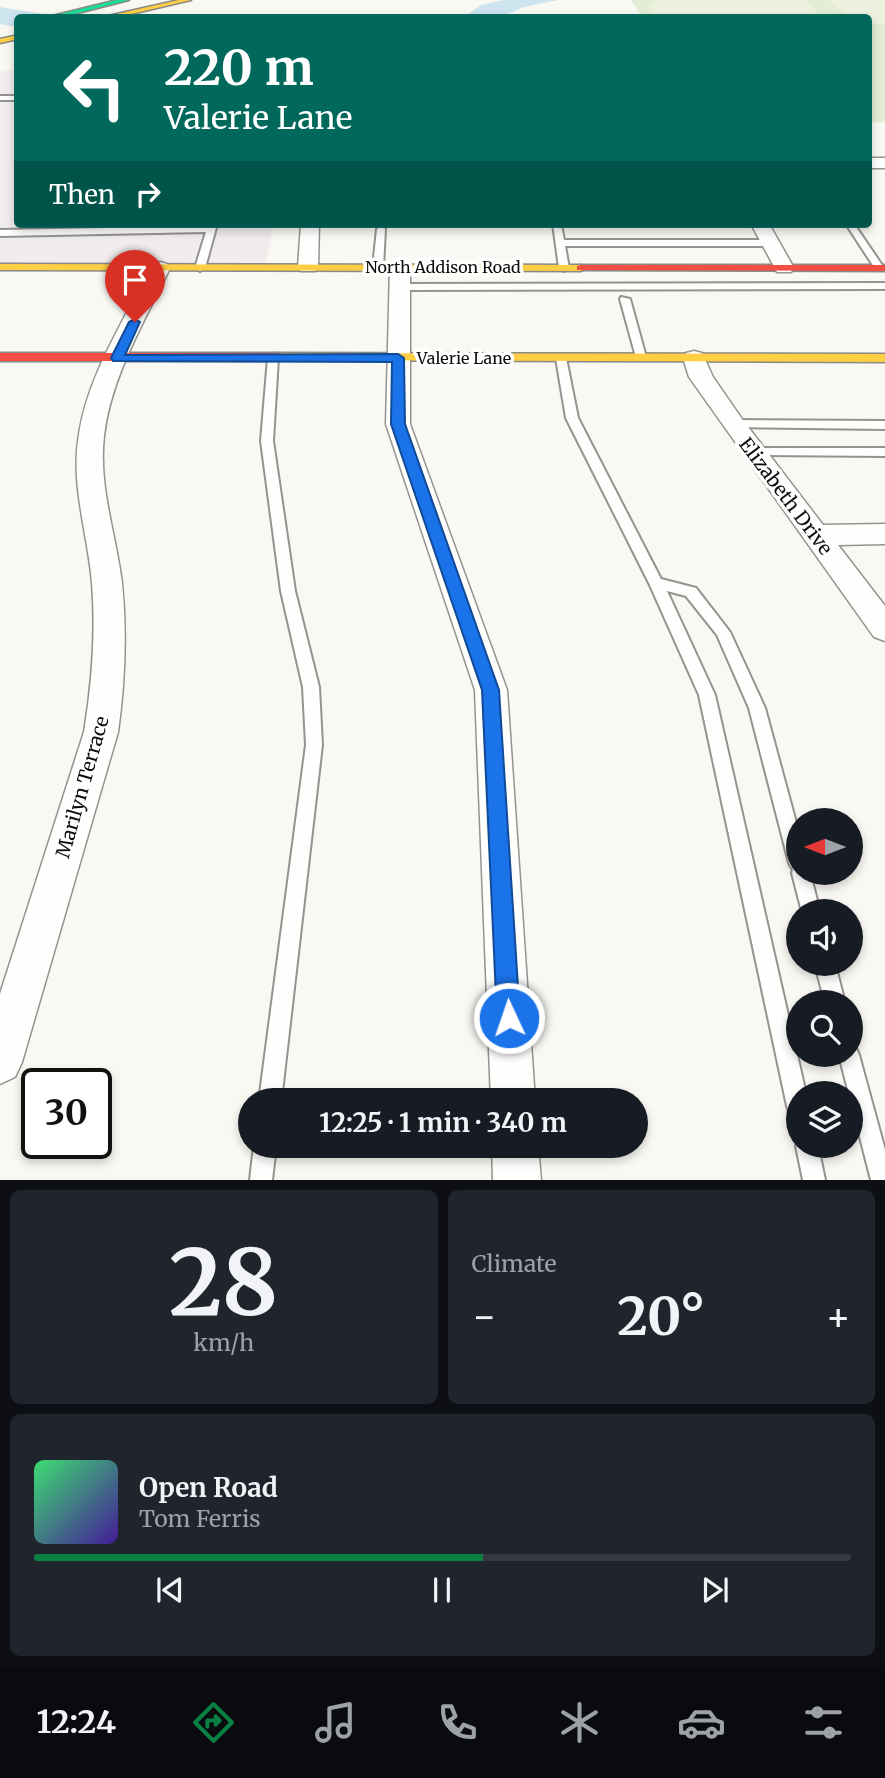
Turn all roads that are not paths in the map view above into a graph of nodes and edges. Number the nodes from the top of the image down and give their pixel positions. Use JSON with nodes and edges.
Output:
{"nodes":[{"id":1,"x":188,"y":0,"type":"edge"},
{"id":2,"x":125,"y":6,"type":"edge"},
{"id":3,"x":96,"y":13,"type":"edge"},
{"id":4,"x":177,"y":228,"type":"edge"},
{"id":5,"x":212,"y":228,"type":"edge"},
{"id":6,"x":310,"y":228,"type":"edge"},
{"id":7,"x":558,"y":228,"type":"edge"},
{"id":8,"x":762,"y":228,"type":"edge"},
{"id":9,"x":853,"y":228,"type":"edge"},
{"id":10,"x":381,"y":229,"type":"dead end"},
{"id":11,"x":0,"y":233,"type":"edge"},
{"id":12,"x":560,"y":243,"type":"junction"},
{"id":13,"x":702,"y":243,"type":"junction"},
{"id":14,"x":770,"y":243,"type":"junction"},
{"id":15,"x":710,"y":260,"type":"junction"},
{"id":16,"x":0,"y":267,"type":"edge"},
{"id":17,"x":308,"y":267,"type":"junction"},
{"id":18,"x":160,"y":268,"type":"junction"},
{"id":19,"x":200,"y":268,"type":"junction"},
{"id":20,"x":564,"y":268,"type":"junction"},
{"id":21,"x":783,"y":268,"type":"junction"},
{"id":22,"x":882,"y":268,"type":"edge"},
{"id":23,"x":392,"y":274,"type":"junction"},
{"id":24,"x":885,"y":286,"type":"edge"},
{"id":25,"x":625,"y":299,"type":"dead end"},
{"id":26,"x":642,"y":357,"type":"junction"},
{"id":27,"x":0,"y":358,"type":"edge"},
{"id":28,"x":117,"y":358,"type":"junction"},
{"id":29,"x":273,"y":358,"type":"junction"},
{"id":30,"x":398,"y":358,"type":"junction"},
{"id":31,"x":561,"y":358,"type":"junction"},
{"id":32,"x":694,"y":358,"type":"junction"},
{"id":33,"x":885,"y":358,"type":"edge"},
{"id":34,"x":733,"y":424,"type":"junction"},
{"id":35,"x":885,"y":425,"type":"edge"},
{"id":36,"x":752,"y":452,"type":"junction"},
{"id":37,"x":885,"y":452,"type":"edge"},
{"id":38,"x":885,"y":534,"type":"edge"},
{"id":39,"x":815,"y":535,"type":"junction"},
{"id":40,"x":656,"y":583,"type":"junction"},
{"id":41,"x":885,"y":629,"type":"edge"},
{"id":42,"x":786,"y":818,"type":"edge"},
{"id":43,"x":0,"y":1062,"type":"edge"},
{"id":44,"x":852,"y":1067,"type":"edge"},
{"id":45,"x":793,"y":1081,"type":"edge"},
{"id":46,"x":272,"y":1088,"type":"edge"},
{"id":47,"x":512,"y":1088,"type":"edge"},
{"id":48,"x":264,"y":1158,"type":"edge"},
{"id":49,"x":516,"y":1158,"type":"edge"},
{"id":50,"x":809,"y":1158,"type":"edge"},
{"id":51,"x":261,"y":1180,"type":"edge"},
{"id":52,"x":517,"y":1180,"type":"edge"},
{"id":53,"x":814,"y":1180,"type":"edge"},
{"id":54,"x":882,"y":1180,"type":"edge"}],
"edges":[{"from":1,"to":2,"type":"main road"},
{"from":2,"to":3,"type":"main road"},
{"from":4,"to":11,"type":"lane"},
{"from":5,"to":19,"type":"lane"},
{"from":6,"to":17,"type":"street"},
{"from":7,"to":12,"type":"lane"},
{"from":8,"to":14,"type":"street"},
{"from":9,"to":22,"type":"lane"},
{"from":10,"to":23,"type":"lane"},
{"from":12,"to":13,"type":"lane"},
{"from":12,"to":20,"type":"lane"},
{"from":13,"to":14,"type":"lane"},
{"from":13,"to":15,"type":"lane"},
{"from":14,"to":21,"type":"street"},
{"from":15,"to":20,"type":"main road","name":"North Addison Road"},
{"from":15,"to":21,"type":"main road","name":"North Addison Road"},
{"from":16,"to":18,"type":"main road","name":"North Addison Road"},
{"from":17,"to":19,"type":"main road","name":"North Addison Road"},
{"from":17,"to":23,"type":"main road","name":"North Addison Road"},
{"from":18,"to":19,"type":"main road","name":"North Addison Road"},
{"from":18,"to":28,"type":"street","name":"Marilyn Terrace"},
{"from":20,"to":23,"type":"main road","name":"North Addison Road"},
{"from":21,"to":22,"type":"main road","name":"North Addison Road"},
{"from":23,"to":24,"type":"lane"},
{"from":23,"to":30,"type":"street"},
{"from":25,"to":26,"type":"lane"},
{"from":26,"to":31,"type":"main road","name":"Valerie Lane"},
{"from":26,"to":32,"type":"main road","name":"Valerie Lane"},
{"from":27,"to":28,"type":"main road","name":"Valerie Lane"},
{"from":28,"to":29,"type":"main road","name":"Valerie Lane"},
{"from":28,"to":43,"type":"street","name":"Marilyn Terrace"},
{"from":29,"to":30,"type":"main road","name":"Valerie Lane"},
{"from":29,"to":46,"type":"lane"},
{"from":30,"to":31,"type":"main road","name":"Valerie Lane"},
{"from":30,"to":47,"type":"street"},
{"from":31,"to":40,"type":"lane"},
{"from":32,"to":33,"type":"main road","name":"Valerie Lane"},
{"from":32,"to":34,"type":"street","name":"Elizabeth Drive"},
{"from":34,"to":35,"type":"lane"},
{"from":34,"to":36,"type":"street","name":"Elizabeth Drive"},
{"from":36,"to":37,"type":"lane"},
{"from":36,"to":39,"type":"street","name":"Elizabeth Drive"},
{"from":38,"to":39,"type":"street"},
{"from":39,"to":41,"type":"street","name":"Elizabeth Drive"},
{"from":40,"to":42,"type":"lane"},
{"from":40,"to":45,"type":"lane"},
{"from":44,"to":54,"type":"lane"},
{"from":48,"to":51,"type":"lane"},
{"from":49,"to":52,"type":"street"},
{"from":50,"to":53,"type":"lane"}]}
